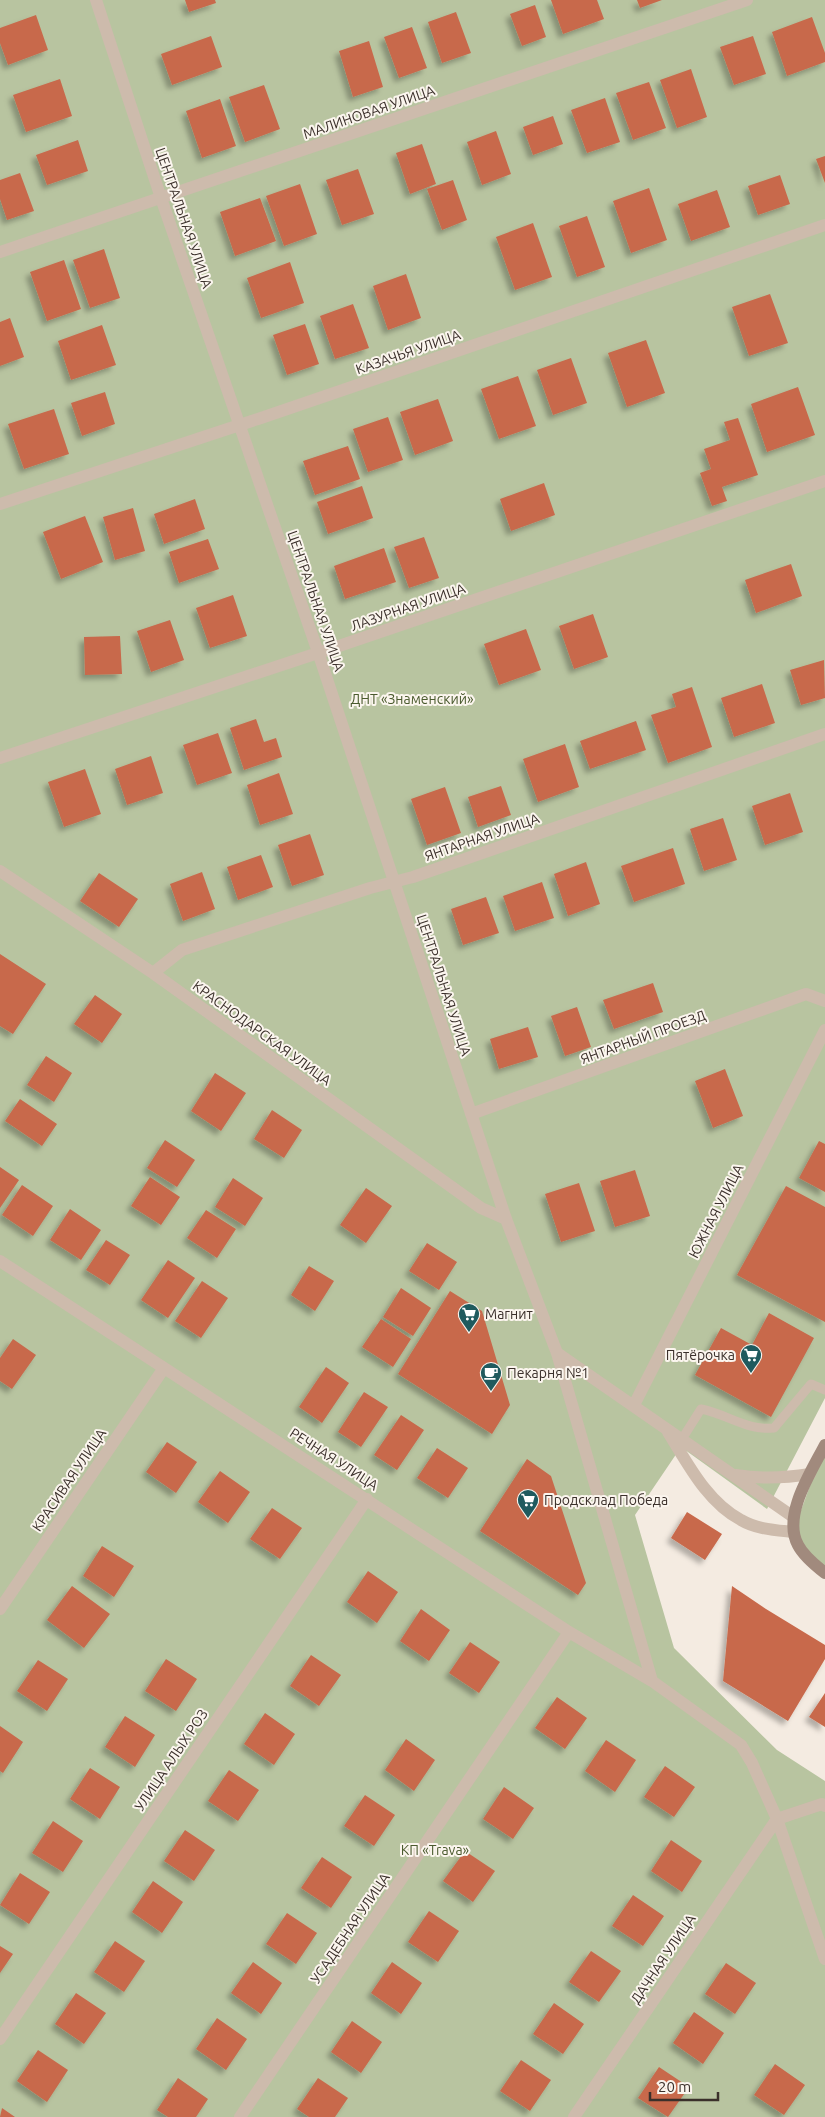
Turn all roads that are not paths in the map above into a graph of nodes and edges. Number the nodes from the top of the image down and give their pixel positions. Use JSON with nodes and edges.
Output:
{"nodes":[{"id":1,"x":96,"y":0,"type":"edge"},
{"id":2,"x":747,"y":0,"type":"edge"},
{"id":3,"x":161,"y":198,"type":"junction"},
{"id":4,"x":825,"y":225,"type":"edge"},
{"id":5,"x":0,"y":252,"type":"edge"},
{"id":6,"x":238,"y":424,"type":"junction"},
{"id":7,"x":825,"y":481,"type":"edge"},
{"id":8,"x":0,"y":504,"type":"edge"},
{"id":9,"x":318,"y":652,"type":"junction"},
{"id":10,"x":825,"y":734,"type":"edge"},
{"id":11,"x":0,"y":758,"type":"edge"},
{"id":12,"x":0,"y":871,"type":"edge"},
{"id":13,"x":393,"y":881,"type":"junction"},
{"id":14,"x":153,"y":974,"type":"junction"},
{"id":15,"x":825,"y":1001,"type":"edge"},
{"id":16,"x":825,"y":1030,"type":"edge"},
{"id":17,"x":471,"y":1114,"type":"junction"},
{"id":18,"x":506,"y":1220,"type":"junction"},
{"id":19,"x":0,"y":1261,"type":"edge"},
{"id":20,"x":557,"y":1353,"type":"junction"},
{"id":21,"x":164,"y":1368,"type":"junction"},
{"id":22,"x":825,"y":1390,"type":"edge"},
{"id":23,"x":634,"y":1405,"type":"junction"},
{"id":24,"x":664,"y":1426,"type":"junction"},
{"id":25,"x":682,"y":1439,"type":"junction"},
{"id":26,"x":825,"y":1445,"type":"edge"},
{"id":27,"x":810,"y":1474,"type":"junction"},
{"id":28,"x":733,"y":1475,"type":"junction"},
{"id":29,"x":367,"y":1499,"type":"junction"},
{"id":30,"x":792,"y":1516,"type":"junction"},
{"id":31,"x":793,"y":1532,"type":"junction"},
{"id":32,"x":825,"y":1573,"type":"edge"},
{"id":33,"x":0,"y":1609,"type":"edge"},
{"id":34,"x":568,"y":1632,"type":"junction"},
{"id":35,"x":652,"y":1681,"type":"junction"},
{"id":36,"x":825,"y":1806,"type":"edge"},
{"id":37,"x":777,"y":1819,"type":"junction"},
{"id":38,"x":825,"y":1959,"type":"edge"},
{"id":39,"x":0,"y":2039,"type":"edge"},
{"id":40,"x":240,"y":2117,"type":"edge"},
{"id":41,"x":574,"y":2117,"type":"edge"}],
"edges":[{"from":1,"to":3,"type":"street","name":"ЦЕНТРАЛЬНАЯ УЛИЦА"},
{"from":2,"to":3,"type":"street","name":"МАЛИНОВАЯ УЛИЦА"},
{"from":3,"to":5,"type":"street","name":"МАЛИНОВАЯ УЛИЦА"},
{"from":3,"to":6,"type":"street","name":"ЦЕНТРАЛЬНАЯ УЛИЦА"},
{"from":4,"to":6,"type":"street","name":"КАЗАЧЬЯ УЛИЦА"},
{"from":6,"to":8,"type":"street","name":"КАЗАЧЬЯ УЛИЦА"},
{"from":6,"to":9,"type":"street","name":"ЦЕНТРАЛЬНАЯ УЛИЦА"},
{"from":7,"to":9,"type":"street","name":"ЛАЗУРНАЯ УЛИЦА"},
{"from":9,"to":11,"type":"street","name":"ЛАЗУРНАЯ УЛИЦА"},
{"from":9,"to":13,"type":"street","name":"ЦЕНТРАЛЬНАЯ УЛИЦА"},
{"from":10,"to":13,"type":"street","name":"ЯНТАРНАЯ УЛИЦА"},
{"from":12,"to":14,"type":"street","name":"КРАСНОДАРСКАЯ УЛИЦА"},
{"from":13,"to":14,"type":"street","name":"ЯНТАРНАЯ УЛИЦА"},
{"from":13,"to":17,"type":"street","name":"ЦЕНТРАЛЬНАЯ УЛИЦА"},
{"from":14,"to":18,"type":"street","name":"КРАСНОДАРСКАЯ УЛИЦА"},
{"from":15,"to":17,"type":"street","name":"ЯНТАРНЫЙ ПРОЕЗД"},
{"from":16,"to":23,"type":"street","name":"ЮЖНАЯ УЛИЦА"},
{"from":17,"to":18,"type":"street","name":"ЦЕНТРАЛЬНАЯ УЛИЦА"},
{"from":18,"to":20,"type":"street","name":"ЦЕНТРАЛЬНАЯ УЛИЦА"},
{"from":19,"to":21,"type":"street","name":"РЕЧНАЯ УЛИЦА"},
{"from":20,"to":23,"type":"street"},
{"from":20,"to":35,"type":"street","name":"ЦЕНТРАЛЬНАЯ УЛИЦА"},
{"from":21,"to":29,"type":"street","name":"РЕЧНАЯ УЛИЦА"},
{"from":21,"to":33,"type":"street","name":"КРАСИВАЯ УЛИЦА"},
{"from":22,"to":25,"type":"lane"},
{"from":23,"to":24,"type":"street"},
{"from":24,"to":25,"type":"street"},
{"from":24,"to":31,"type":"street"},
{"from":25,"to":28,"type":"street"},
{"from":26,"to":27,"type":"street"},
{"from":27,"to":28,"type":"street"},
{"from":27,"to":30,"type":"street"},
{"from":28,"to":30,"type":"street"},
{"from":29,"to":34,"type":"street","name":"РЕЧНАЯ УЛИЦА"},
{"from":29,"to":39,"type":"street","name":"УЛИЦА АЛЫХ РОЗ"},
{"from":30,"to":31,"type":"street"},
{"from":31,"to":32,"type":"street"},
{"from":34,"to":35,"type":"street","name":"РЕЧНАЯ УЛИЦА"},
{"from":34,"to":40,"type":"street","name":"УСАДЕБНАЯ УЛИЦА"},
{"from":35,"to":37,"type":"street","name":"РЕЧНАЯ УЛИЦА"},
{"from":36,"to":37,"type":"street"},
{"from":37,"to":38,"type":"street","name":"РЕЧНАЯ УЛИЦА"},
{"from":37,"to":41,"type":"street","name":"ДАЧНАЯ УЛИЦА"}]}
